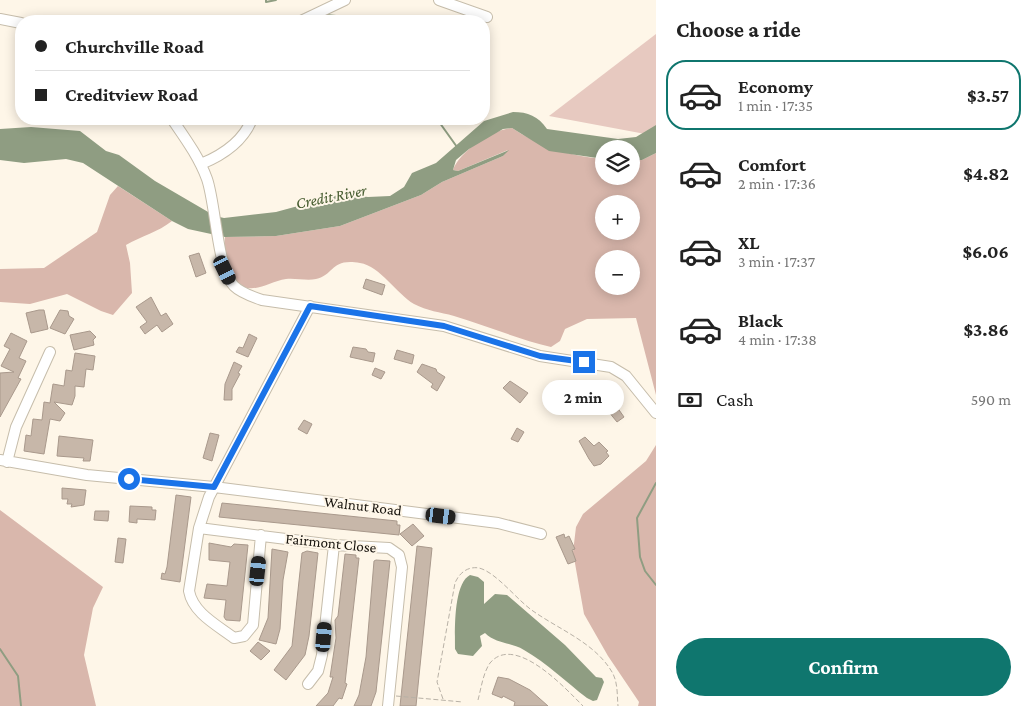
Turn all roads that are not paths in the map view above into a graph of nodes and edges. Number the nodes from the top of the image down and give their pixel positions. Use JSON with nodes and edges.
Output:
{"nodes":[{"id":1,"x":345,"y":0,"type":"edge"},
{"id":2,"x":439,"y":0,"type":"edge"},
{"id":3,"x":314,"y":15,"type":"edge"},
{"id":4,"x":482,"y":15,"type":"edge"},
{"id":5,"x":0,"y":19,"type":"edge"},
{"id":6,"x":15,"y":22,"type":"edge"},
{"id":7,"x":176,"y":125,"type":"edge"},
{"id":8,"x":249,"y":125,"type":"edge"},
{"id":9,"x":201,"y":164,"type":"junction"},
{"id":10,"x":310,"y":306,"type":"junction"},
{"id":11,"x":50,"y":352,"type":"dead end"},
{"id":12,"x":656,"y":413,"type":"edge"},
{"id":13,"x":3,"y":461,"type":"edge"},
{"id":14,"x":214,"y":487,"type":"junction"},
{"id":15,"x":199,"y":528,"type":"junction"},
{"id":16,"x":541,"y":534,"type":"dead end"},
{"id":17,"x":261,"y":535,"type":"junction"},
{"id":18,"x":334,"y":545,"type":"junction"},
{"id":19,"x":308,"y":684,"type":"dead end"},
{"id":20,"x":388,"y":701,"type":"edge"}],
"edges":[{"from":1,"to":3,"type":"street"},
{"from":2,"to":4,"type":"street"},
{"from":5,"to":6,"type":"street"},
{"from":7,"to":9,"type":"street"},
{"from":8,"to":9,"type":"street"},
{"from":9,"to":10,"type":"street"},
{"from":10,"to":12,"type":"street"},
{"from":10,"to":14,"type":"street"},
{"from":11,"to":13,"type":"street"},
{"from":13,"to":14,"type":"street","name":"Walnut Road"},
{"from":14,"to":15,"type":"street"},
{"from":14,"to":16,"type":"street","name":"Walnut Road"},
{"from":15,"to":17,"type":"street","name":"Fairmont Close"},
{"from":15,"to":17,"type":"street"},
{"from":17,"to":18,"type":"street","name":"Fairmont Close"},
{"from":18,"to":19,"type":"street"},
{"from":18,"to":20,"type":"street","name":"Fairmont Close"}]}
